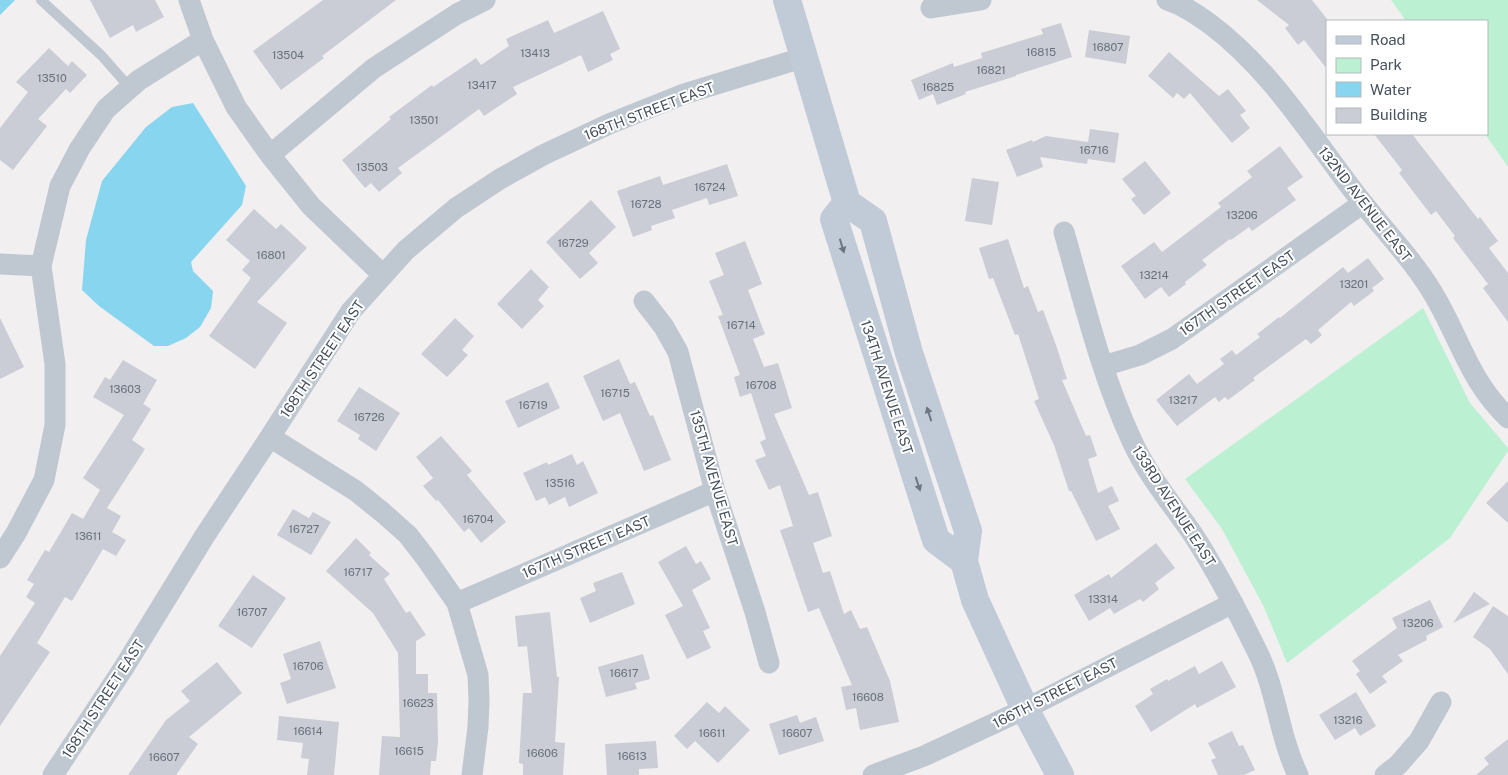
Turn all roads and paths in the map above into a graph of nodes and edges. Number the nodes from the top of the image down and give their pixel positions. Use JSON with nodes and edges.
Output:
{"nodes":[{"id":1,"x":41,"y":0,"type":"edge"},
{"id":2,"x":189,"y":0,"type":"edge"},
{"id":3,"x":485,"y":0,"type":"edge"},
{"id":4,"x":788,"y":0,"type":"edge"},
{"id":5,"x":981,"y":0,"type":"edge"},
{"id":6,"x":1167,"y":0,"type":"edge"},
{"id":7,"x":931,"y":8,"type":"dead end"},
{"id":8,"x":203,"y":40,"type":"junction"},
{"id":9,"x":805,"y":57,"type":"junction"},
{"id":10,"x":130,"y":88,"type":"junction"},
{"id":11,"x":270,"y":155,"type":"junction"},
{"id":12,"x":847,"y":203,"type":"junction"},
{"id":13,"x":1363,"y":203,"type":"junction"},
{"id":14,"x":1064,"y":232,"type":"dead end"},
{"id":15,"x":0,"y":264,"type":"edge"},
{"id":16,"x":41,"y":266,"type":"junction"},
{"id":17,"x":383,"y":275,"type":"junction"},
{"id":18,"x":644,"y":301,"type":"dead end"},
{"id":19,"x":1103,"y":366,"type":"junction"},
{"id":20,"x":1508,"y":418,"type":"edge"},
{"id":21,"x":270,"y":438,"type":"junction"},
{"id":22,"x":715,"y":491,"type":"junction"},
{"id":23,"x":0,"y":558,"type":"edge"},
{"id":24,"x":964,"y":561,"type":"junction"},
{"id":25,"x":457,"y":603,"type":"junction"},
{"id":26,"x":1233,"y":603,"type":"junction"},
{"id":27,"x":769,"y":663,"type":"dead end"},
{"id":28,"x":1441,"y":702,"type":"dead end"},
{"id":29,"x":1024,"y":710,"type":"junction"},
{"id":30,"x":53,"y":775,"type":"edge"},
{"id":31,"x":472,"y":775,"type":"edge"},
{"id":32,"x":873,"y":775,"type":"edge"},
{"id":33,"x":1060,"y":775,"type":"edge"},
{"id":34,"x":1298,"y":775,"type":"edge"},
{"id":35,"x":1385,"y":775,"type":"edge"}],
"edges":[{"from":1,"to":10,"type":"lane"},
{"from":2,"to":8,"type":"street"},
{"from":3,"to":11,"type":"street"},
{"from":4,"to":9,"type":"street"},
{"from":5,"to":7,"type":"street"},
{"from":6,"to":13,"type":"street","name":"132ND AVENUE EAST"},
{"from":8,"to":10,"type":"street"},
{"from":8,"to":11,"type":"street"},
{"from":9,"to":12,"type":"street"},
{"from":9,"to":17,"type":"street","name":"168TH STREET EAST"},
{"from":10,"to":16,"type":"street"},
{"from":11,"to":17,"type":"street"},
{"from":24,"to":12,"type":"street","one_way":true},
{"from":12,"to":24,"type":"street","name":"134TH AVENUE EAST","one_way":true},
{"from":13,"to":19,"type":"street","name":"167TH STREET EAST"},
{"from":13,"to":20,"type":"street","name":"132ND AVENUE EAST"},
{"from":14,"to":19,"type":"street","name":"133RD AVENUE EAST"},
{"from":15,"to":16,"type":"street"},
{"from":16,"to":23,"type":"street"},
{"from":17,"to":21,"type":"street","name":"168TH STREET EAST"},
{"from":18,"to":22,"type":"street","name":"135TH AVENUE EAST"},
{"from":19,"to":26,"type":"street","name":"133RD AVENUE EAST"},
{"from":21,"to":25,"type":"street"},
{"from":21,"to":30,"type":"street","name":"168TH STREET EAST"},
{"from":22,"to":25,"type":"street","name":"167TH STREET EAST"},
{"from":22,"to":27,"type":"street","name":"135TH AVENUE EAST"},
{"from":24,"to":29,"type":"street"},
{"from":25,"to":31,"type":"street"},
{"from":26,"to":29,"type":"street","name":"166TH STREET EAST"},
{"from":26,"to":34,"type":"street","name":"133RD AVENUE EAST"},
{"from":28,"to":35,"type":"street"},
{"from":29,"to":32,"type":"street","name":"166TH STREET EAST"},
{"from":29,"to":33,"type":"street"}]}
